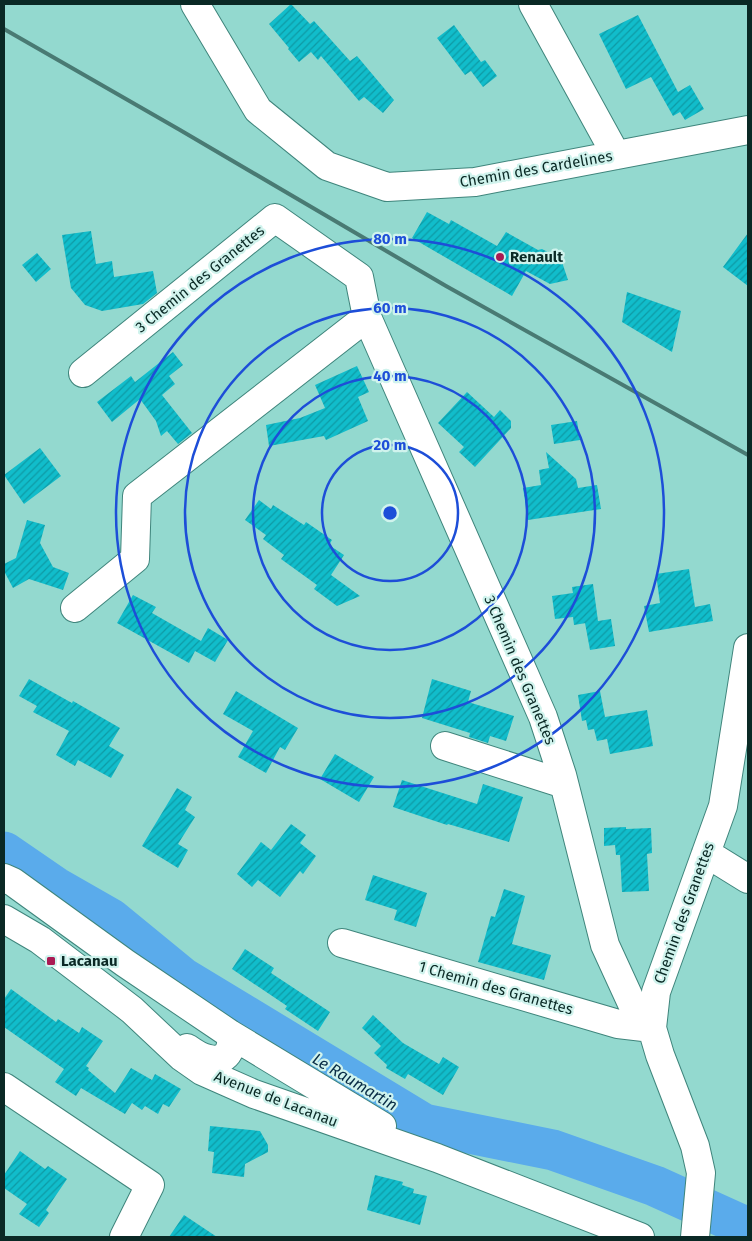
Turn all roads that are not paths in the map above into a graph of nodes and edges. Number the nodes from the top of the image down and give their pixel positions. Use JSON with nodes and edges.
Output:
{"nodes":[{"id":1,"x":195,"y":4,"type":"edge"},
{"id":2,"x":533,"y":4,"type":"edge"},
{"id":3,"x":748,"y":130,"type":"edge"},
{"id":4,"x":616,"y":156,"type":"junction"},
{"id":5,"x":367,"y":317,"type":"junction"},
{"id":6,"x":82,"y":373,"type":"dead end"},
{"id":7,"x":75,"y":608,"type":"dead end"},
{"id":8,"x":748,"y":648,"type":"edge"},
{"id":9,"x":445,"y":746,"type":"dead end"},
{"id":10,"x":564,"y":784,"type":"junction"},
{"id":11,"x":706,"y":853,"type":"junction"},
{"id":12,"x":748,"y":879,"type":"edge"},
{"id":13,"x":7,"y":881,"type":"edge"},
{"id":14,"x":4,"y":920,"type":"edge"},
{"id":15,"x":342,"y":943,"type":"dead end"},
{"id":16,"x":132,"y":1010,"type":"junction"},
{"id":17,"x":652,"y":1028,"type":"junction"},
{"id":18,"x":230,"y":1034,"type":"junction"},
{"id":19,"x":4,"y":1087,"type":"edge"},
{"id":20,"x":437,"y":1158,"type":"junction"},
{"id":21,"x":124,"y":1237,"type":"edge"},
{"id":22,"x":640,"y":1237,"type":"edge"},
{"id":23,"x":695,"y":1237,"type":"edge"}],
"edges":[{"from":1,"to":4,"type":"street","name":"Chemin des Cardelines"},
{"from":2,"to":4,"type":"street"},
{"from":3,"to":4,"type":"street","name":"Chemin des Cardelines"},
{"from":5,"to":6,"type":"street","name":"3 Chemin des Granettes"},
{"from":5,"to":7,"type":"street"},
{"from":5,"to":10,"type":"street","name":"3 Chemin des Granettes"},
{"from":8,"to":11,"type":"street","name":"Chemin des Granettes"},
{"from":9,"to":10,"type":"street"},
{"from":10,"to":17,"type":"street","name":"3 Chemin des Granettes"},
{"from":11,"to":12,"type":"street"},
{"from":11,"to":17,"type":"street","name":"Chemin des Granettes"},
{"from":13,"to":18,"type":"street","name":"Avenue de Lacanau"},
{"from":14,"to":16,"type":"street","name":"Avenue de Lacanau"},
{"from":15,"to":17,"type":"street","name":"1 Chemin des Granettes"},
{"from":16,"to":18,"type":"street","name":"Avenue de Lacanau"},
{"from":16,"to":20,"type":"street","name":"Avenue de Lacanau"},
{"from":17,"to":23,"type":"street","name":"Chemin des Granettes"},
{"from":18,"to":20,"type":"street","name":"Avenue de Lacanau"},
{"from":19,"to":21,"type":"street"},
{"from":20,"to":22,"type":"street","name":"Avenue de Lacanau"}]}
